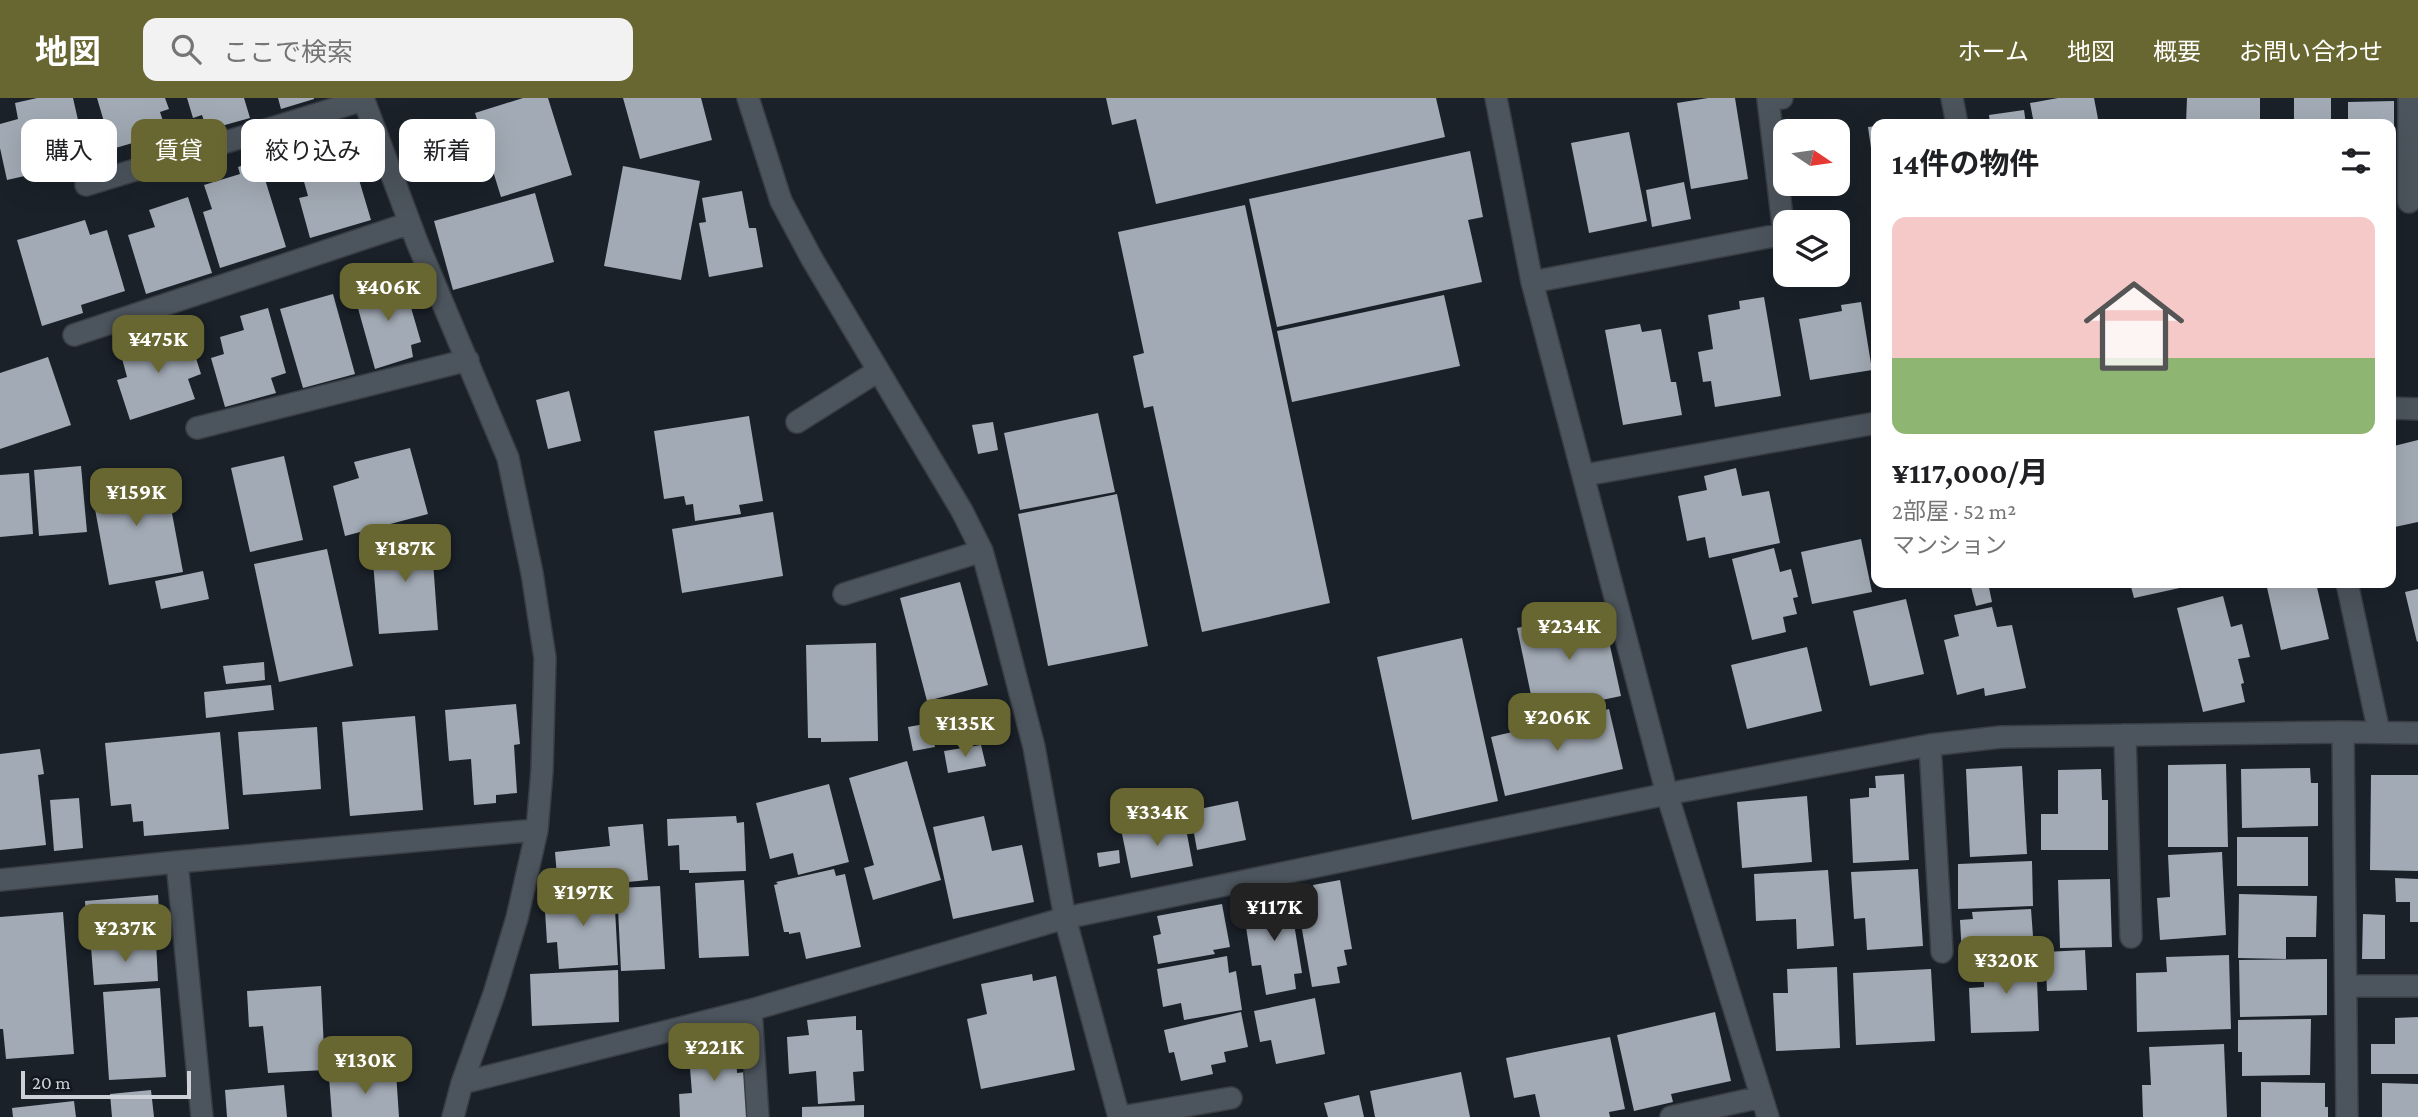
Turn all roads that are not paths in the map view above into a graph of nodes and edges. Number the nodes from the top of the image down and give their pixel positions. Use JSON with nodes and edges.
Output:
{"nodes":[{"id":1,"x":748,"y":98,"type":"edge"},
{"id":2,"x":1496,"y":98,"type":"edge"},
{"id":3,"x":1782,"y":98,"type":"edge"},
{"id":4,"x":1952,"y":98,"type":"edge"},
{"id":5,"x":2409,"y":98,"type":"edge"},
{"id":6,"x":363,"y":99,"type":"edge"},
{"id":7,"x":1956,"y":119,"type":"edge"},
{"id":8,"x":86,"y":185,"type":"dead end"},
{"id":9,"x":2409,"y":202,"type":"dead end"},
{"id":10,"x":410,"y":223,"type":"junction"},
{"id":11,"x":1532,"y":282,"type":"junction"},
{"id":12,"x":74,"y":335,"type":"dead end"},
{"id":13,"x":468,"y":360,"type":"junction"},
{"id":14,"x":878,"y":371,"type":"junction"},
{"id":15,"x":2396,"y":408,"type":"edge"},
{"id":16,"x":2418,"y":409,"type":"edge"},
{"id":17,"x":797,"y":422,"type":"dead end"},
{"id":18,"x":1871,"y":424,"type":"edge"},
{"id":19,"x":197,"y":428,"type":"dead end"},
{"id":20,"x":1585,"y":475,"type":"junction"},
{"id":21,"x":982,"y":551,"type":"junction"},
{"id":22,"x":2348,"y":588,"type":"edge"},
{"id":23,"x":844,"y":594,"type":"dead end"},
{"id":24,"x":2343,"y":732,"type":"junction"},
{"id":25,"x":2379,"y":732,"type":"junction"},
{"id":26,"x":2418,"y":733,"type":"edge"},
{"id":27,"x":2125,"y":735,"type":"junction"},
{"id":28,"x":1930,"y":745,"type":"junction"},
{"id":29,"x":1667,"y":794,"type":"junction"},
{"id":30,"x":537,"y":830,"type":"junction"},
{"id":31,"x":177,"y":862,"type":"junction"},
{"id":32,"x":0,"y":880,"type":"edge"},
{"id":33,"x":1065,"y":918,"type":"junction"},
{"id":34,"x":2131,"y":937,"type":"dead end"},
{"id":35,"x":1942,"y":952,"type":"dead end"},
{"id":36,"x":2346,"y":986,"type":"junction"},
{"id":37,"x":2418,"y":986,"type":"edge"},
{"id":38,"x":751,"y":1010,"type":"junction"},
{"id":39,"x":462,"y":1083,"type":"junction"},
{"id":40,"x":1231,"y":1098,"type":"dead end"},
{"id":41,"x":1764,"y":1107,"type":"edge"},
{"id":42,"x":202,"y":1117,"type":"edge"},
{"id":43,"x":453,"y":1117,"type":"edge"},
{"id":44,"x":758,"y":1117,"type":"edge"},
{"id":45,"x":1120,"y":1117,"type":"edge"},
{"id":46,"x":1671,"y":1117,"type":"edge"},
{"id":47,"x":2347,"y":1117,"type":"edge"}],
"edges":[{"from":1,"to":14,"type":"street"},
{"from":2,"to":11,"type":"street"},
{"from":3,"to":11,"type":"street"},
{"from":4,"to":7,"type":"street"},
{"from":5,"to":9,"type":"street"},
{"from":6,"to":8,"type":"street"},
{"from":6,"to":10,"type":"street"},
{"from":10,"to":12,"type":"street"},
{"from":10,"to":13,"type":"street"},
{"from":11,"to":20,"type":"street"},
{"from":13,"to":19,"type":"street"},
{"from":13,"to":30,"type":"street"},
{"from":14,"to":17,"type":"street"},
{"from":14,"to":21,"type":"street"},
{"from":15,"to":16,"type":"street"},
{"from":18,"to":20,"type":"street"},
{"from":20,"to":29,"type":"street"},
{"from":21,"to":23,"type":"street"},
{"from":21,"to":33,"type":"street"},
{"from":22,"to":25,"type":"street"},
{"from":24,"to":25,"type":"street"},
{"from":24,"to":27,"type":"street"},
{"from":24,"to":36,"type":"street"},
{"from":25,"to":26,"type":"street"},
{"from":27,"to":28,"type":"street"},
{"from":27,"to":34,"type":"street"},
{"from":28,"to":29,"type":"street"},
{"from":28,"to":35,"type":"street"},
{"from":29,"to":33,"type":"street"},
{"from":29,"to":41,"type":"street"},
{"from":30,"to":31,"type":"street"},
{"from":30,"to":39,"type":"street"},
{"from":31,"to":32,"type":"street"},
{"from":31,"to":42,"type":"street"},
{"from":33,"to":38,"type":"street"},
{"from":33,"to":45,"type":"street"},
{"from":36,"to":37,"type":"street"},
{"from":36,"to":47,"type":"street"},
{"from":38,"to":39,"type":"street"},
{"from":38,"to":44,"type":"street"},
{"from":39,"to":43,"type":"street"},
{"from":40,"to":45,"type":"street"},
{"from":41,"to":46,"type":"street"}]}
